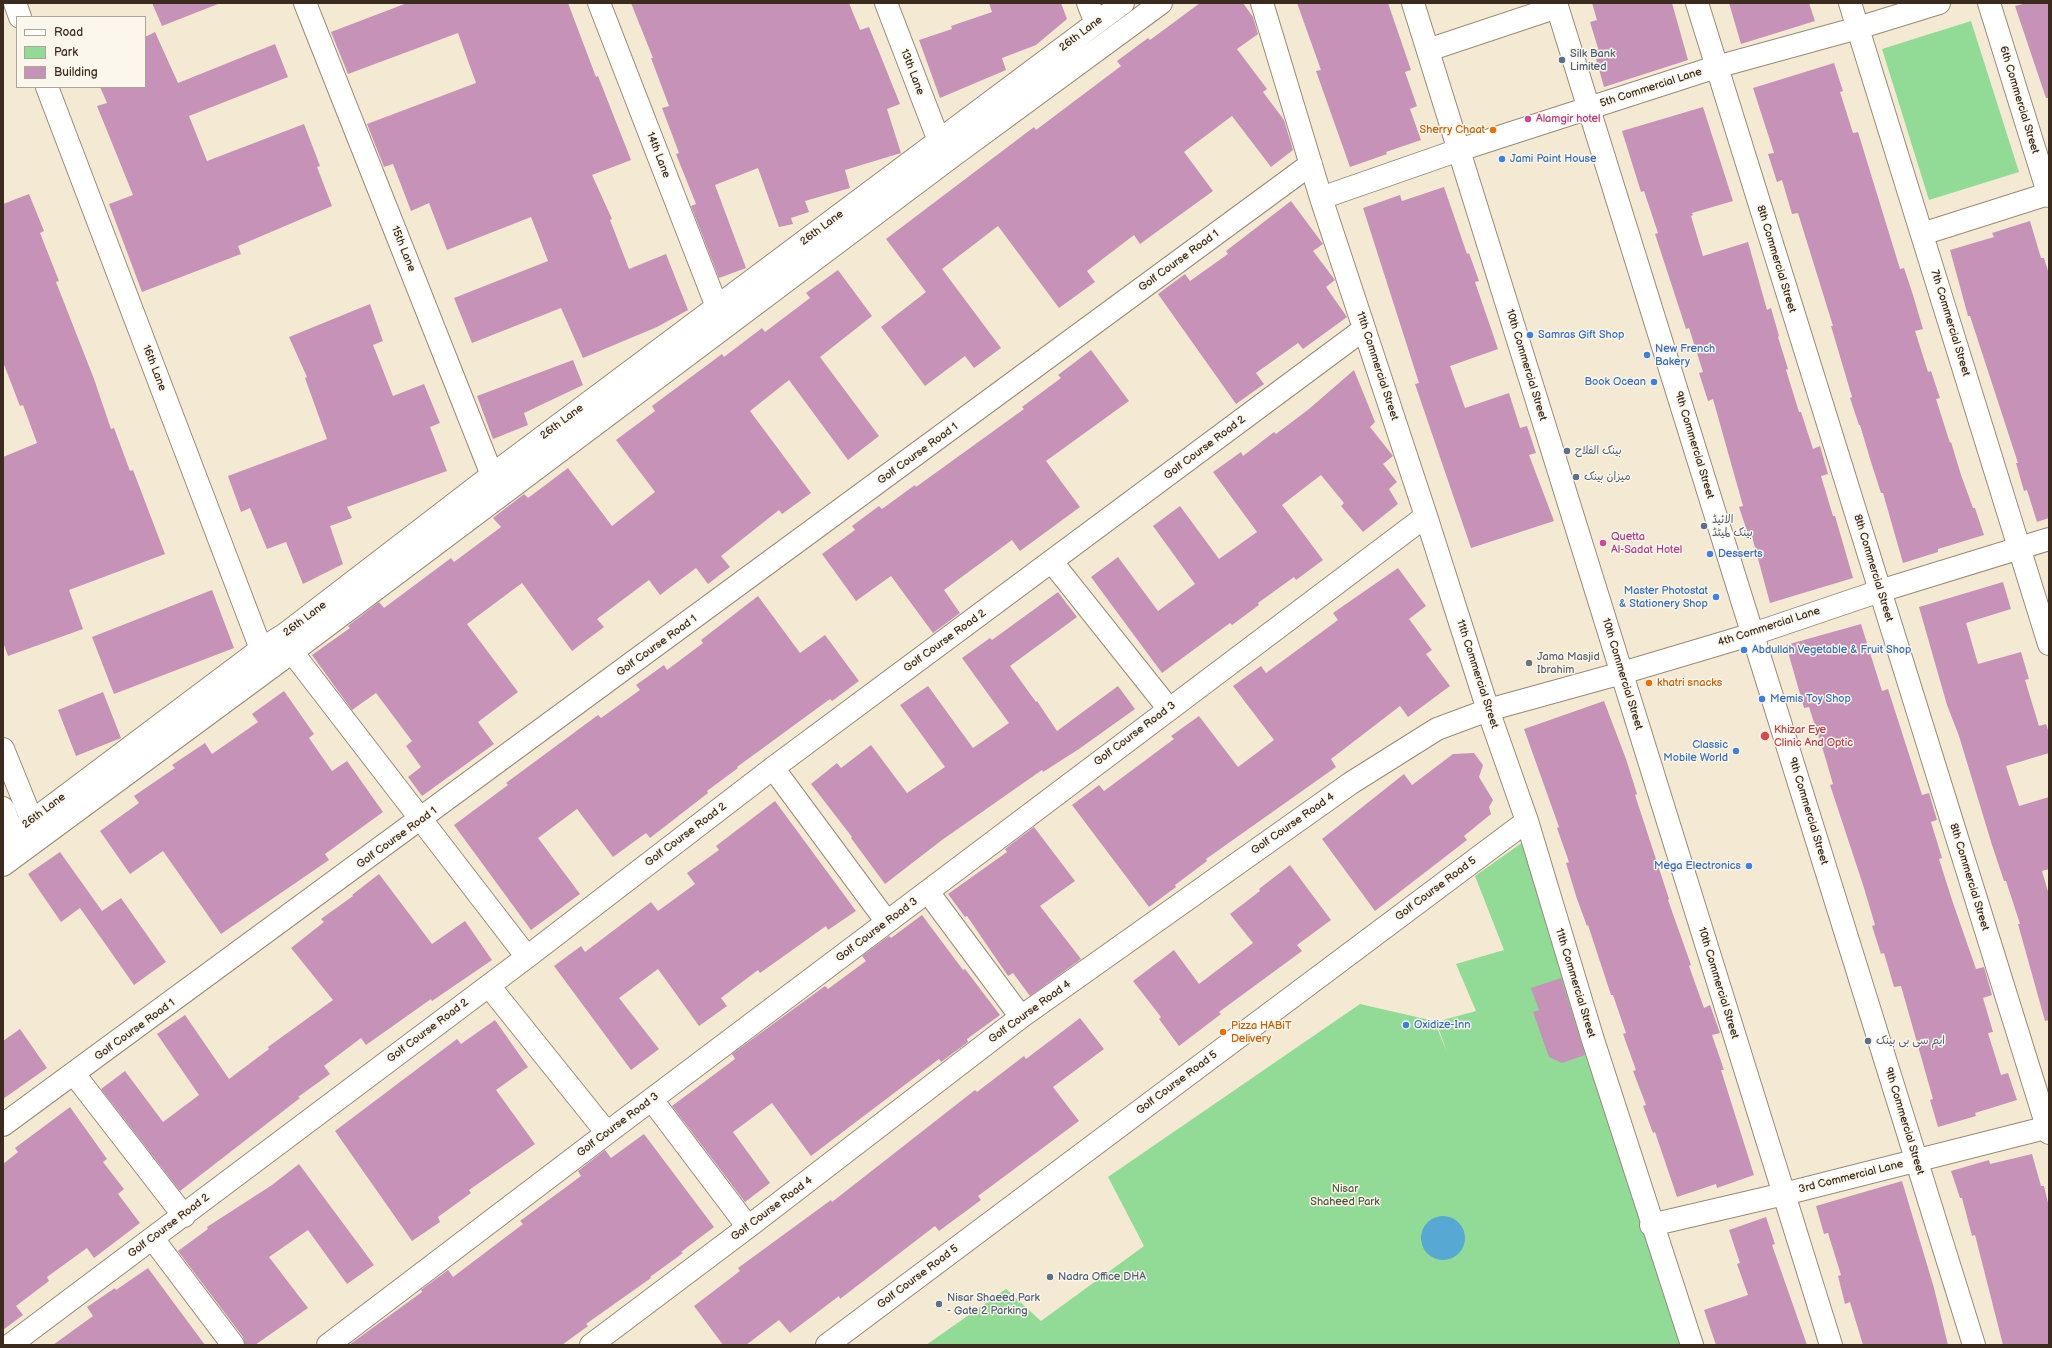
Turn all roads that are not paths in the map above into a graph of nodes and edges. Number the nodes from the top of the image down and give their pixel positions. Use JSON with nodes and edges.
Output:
{"nodes":[{"id":1,"x":15,"y":3,"type":"edge"},
{"id":2,"x":305,"y":3,"type":"edge"},
{"id":3,"x":599,"y":3,"type":"edge"},
{"id":4,"x":886,"y":3,"type":"edge"},
{"id":5,"x":1123,"y":3,"type":"edge"},
{"id":6,"x":1161,"y":3,"type":"edge"},
{"id":7,"x":1262,"y":3,"type":"edge"},
{"id":8,"x":1413,"y":3,"type":"edge"},
{"id":9,"x":1696,"y":3,"type":"edge"},
{"id":10,"x":1850,"y":3,"type":"edge"},
{"id":11,"x":1939,"y":3,"type":"edge"},
{"id":12,"x":1989,"y":3,"type":"edge"},
{"id":13,"x":1556,"y":5,"type":"edge"},
{"id":14,"x":1092,"y":13,"type":"edge"},
{"id":15,"x":20,"y":16,"type":"edge"},
{"id":16,"x":1858,"y":28,"type":"junction"},
{"id":17,"x":1428,"y":50,"type":"junction"},
{"id":18,"x":1716,"y":67,"type":"junction"},
{"id":19,"x":47,"y":88,"type":"edge"},
{"id":20,"x":1588,"y":108,"type":"junction"},
{"id":21,"x":939,"y":141,"type":"junction"},
{"id":22,"x":1459,"y":150,"type":"junction"},
{"id":23,"x":1311,"y":164,"type":"junction"},
{"id":24,"x":2049,"y":195,"type":"edge"},
{"id":25,"x":1321,"y":198,"type":"junction"},
{"id":26,"x":1922,"y":234,"type":"junction"},
{"id":27,"x":717,"y":307,"type":"junction"},
{"id":28,"x":1364,"y":329,"type":"junction"},
{"id":29,"x":492,"y":475,"type":"junction"},
{"id":30,"x":502,"y":494,"type":"junction"},
{"id":31,"x":1426,"y":516,"type":"junction"},
{"id":32,"x":2049,"y":539,"type":"edge"},
{"id":33,"x":2020,"y":548,"type":"junction"},
{"id":34,"x":1052,"y":562,"type":"junction"},
{"id":35,"x":1880,"y":591,"type":"junction"},
{"id":36,"x":1752,"y":634,"type":"junction"},
{"id":37,"x":2049,"y":644,"type":"edge"},
{"id":38,"x":261,"y":649,"type":"junction"},
{"id":39,"x":292,"y":652,"type":"junction"},
{"id":40,"x":1622,"y":673,"type":"junction"},
{"id":41,"x":1169,"y":709,"type":"junction"},
{"id":42,"x":1488,"y":710,"type":"junction"},
{"id":43,"x":3,"y":749,"type":"edge"},
{"id":44,"x":773,"y":768,"type":"junction"},
{"id":45,"x":3,"y":808,"type":"edge"},
{"id":46,"x":422,"y":820,"type":"junction"},
{"id":47,"x":1527,"y":821,"type":"junction"},
{"id":48,"x":35,"y":829,"type":"junction"},
{"id":49,"x":12,"y":844,"type":"edge"},
{"id":50,"x":3,"y":865,"type":"edge"},
{"id":51,"x":928,"y":892,"type":"junction"},
{"id":52,"x":887,"y":922,"type":"junction"},
{"id":53,"x":527,"y":958,"type":"junction"},
{"id":54,"x":489,"y":986,"type":"junction"},
{"id":55,"x":1021,"y":1017,"type":"junction"},
{"id":56,"x":74,"y":1074,"type":"junction"},
{"id":57,"x":652,"y":1100,"type":"junction"},
{"id":58,"x":3,"y":1125,"type":"edge"},
{"id":59,"x":2048,"y":1129,"type":"edge"},
{"id":60,"x":607,"y":1133,"type":"junction"},
{"id":61,"x":1917,"y":1161,"type":"junction"},
{"id":62,"x":1784,"y":1194,"type":"junction"},
{"id":63,"x":184,"y":1216,"type":"junction"},
{"id":64,"x":1651,"y":1225,"type":"junction"},
{"id":65,"x":748,"y":1227,"type":"junction"},
{"id":66,"x":153,"y":1239,"type":"junction"},
{"id":67,"x":10,"y":1345,"type":"edge"},
{"id":68,"x":233,"y":1345,"type":"edge"},
{"id":69,"x":328,"y":1345,"type":"edge"},
{"id":70,"x":591,"y":1345,"type":"edge"},
{"id":71,"x":827,"y":1345,"type":"edge"},
{"id":72,"x":1692,"y":1345,"type":"edge"},
{"id":73,"x":1831,"y":1345,"type":"edge"},
{"id":74,"x":1974,"y":1345,"type":"edge"}],
"edges":[{"from":1,"to":15,"type":"street"},
{"from":2,"to":29,"type":"street","name":"15th Lane"},
{"from":3,"to":27,"type":"street","name":"14th Lane"},
{"from":4,"to":21,"type":"street","name":"13th Lane"},
{"from":5,"to":14,"type":"street","name":"26th Lane"},
{"from":6,"to":30,"type":"street"},
{"from":7,"to":23,"type":"street","name":"11th Commercial Street"},
{"from":8,"to":17,"type":"street","name":"10th Commercial Street"},
{"from":9,"to":18,"type":"street","name":"8th Commercial Street"},
{"from":10,"to":16,"type":"street","name":"7th Commercial Street"},
{"from":11,"to":16,"type":"street","name":"5th Commercial Lane"},
{"from":12,"to":24,"type":"street","name":"6th Commercial Street"},
{"from":13,"to":17,"type":"street"},
{"from":13,"to":20,"type":"street","name":"9th Commercial Street"},
{"from":14,"to":21,"type":"street","name":"26th Lane"},
{"from":16,"to":18,"type":"street","name":"5th Commercial Lane"},
{"from":16,"to":26,"type":"street","name":"7th Commercial Street"},
{"from":17,"to":22,"type":"street","name":"10th Commercial Street"},
{"from":18,"to":20,"type":"street","name":"5th Commercial Lane"},
{"from":18,"to":35,"type":"street","name":"8th Commercial Street"},
{"from":19,"to":38,"type":"street","name":"16th Lane"},
{"from":20,"to":22,"type":"street","name":"5th Commercial Lane"},
{"from":20,"to":36,"type":"street","name":"9th Commercial Street"},
{"from":21,"to":27,"type":"street","name":"26th Lane"},
{"from":22,"to":25,"type":"street","name":"5th Commercial Lane"},
{"from":22,"to":40,"type":"street","name":"10th Commercial Street"},
{"from":23,"to":25,"type":"street","name":"11th Commercial Street"},
{"from":23,"to":46,"type":"street","name":"Golf Course Road 1"},
{"from":24,"to":26,"type":"street"},
{"from":25,"to":28,"type":"street","name":"11th Commercial Street"},
{"from":26,"to":33,"type":"street","name":"7th Commercial Street"},
{"from":27,"to":29,"type":"street","name":"26th Lane"},
{"from":28,"to":31,"type":"street","name":"11th Commercial Street"},
{"from":28,"to":34,"type":"street","name":"Golf Course Road 2"},
{"from":29,"to":30,"type":"street","name":"15th Lane"},
{"from":29,"to":38,"type":"street","name":"26th Lane"},
{"from":30,"to":39,"type":"street"},
{"from":31,"to":41,"type":"street","name":"Golf Course Road 3"},
{"from":31,"to":42,"type":"street","name":"11th Commercial Street"},
{"from":32,"to":33,"type":"street","name":"4th Commercial Lane"},
{"from":33,"to":35,"type":"street","name":"4th Commercial Lane"},
{"from":33,"to":37,"type":"street","name":"7th Commercial Street"},
{"from":34,"to":41,"type":"street"},
{"from":34,"to":44,"type":"street","name":"Golf Course Road 2"},
{"from":35,"to":36,"type":"street","name":"4th Commercial Lane"},
{"from":35,"to":59,"type":"street","name":"8th Commercial Street"},
{"from":36,"to":40,"type":"street","name":"4th Commercial Lane"},
{"from":36,"to":61,"type":"street","name":"9th Commercial Street"},
{"from":38,"to":48,"type":"street","name":"26th Lane"},
{"from":39,"to":46,"type":"street"},
{"from":39,"to":48,"type":"street"},
{"from":40,"to":42,"type":"street","name":"4th Commercial Lane"},
{"from":40,"to":62,"type":"street","name":"10th Commercial Street"},
{"from":41,"to":51,"type":"street","name":"Golf Course Road 3"},
{"from":42,"to":47,"type":"street","name":"11th Commercial Street"},
{"from":42,"to":55,"type":"street","name":"Golf Course Road 4"},
{"from":43,"to":48,"type":"street"},
{"from":44,"to":52,"type":"street"},
{"from":44,"to":53,"type":"street","name":"Golf Course Road 2"},
{"from":45,"to":49,"type":"street"},
{"from":46,"to":53,"type":"street"},
{"from":46,"to":56,"type":"street","name":"Golf Course Road 1"},
{"from":47,"to":64,"type":"street","name":"11th Commercial Street"},
{"from":47,"to":71,"type":"street","name":"Golf Course Road 5"},
{"from":48,"to":49,"type":"street","name":"26th Lane"},
{"from":49,"to":50,"type":"street","name":"26th Lane"},
{"from":51,"to":52,"type":"street","name":"Golf Course Road 3"},
{"from":51,"to":55,"type":"street"},
{"from":52,"to":57,"type":"street","name":"Golf Course Road 3"},
{"from":53,"to":54,"type":"street","name":"Golf Course Road 2"},
{"from":54,"to":60,"type":"street"},
{"from":54,"to":63,"type":"street","name":"Golf Course Road 2"},
{"from":55,"to":65,"type":"street","name":"Golf Course Road 4"},
{"from":56,"to":58,"type":"street","name":"Golf Course Road 1"},
{"from":56,"to":63,"type":"street"},
{"from":57,"to":60,"type":"street","name":"Golf Course Road 3"},
{"from":57,"to":65,"type":"street"},
{"from":59,"to":61,"type":"street","name":"3rd Commercial Lane"},
{"from":60,"to":69,"type":"street","name":"Golf Course Road 3"},
{"from":61,"to":62,"type":"street","name":"3rd Commercial Lane"},
{"from":61,"to":74,"type":"street","name":"9th Commercial Street"},
{"from":62,"to":64,"type":"street","name":"3rd Commercial Lane"},
{"from":62,"to":73,"type":"street","name":"10th Commercial Street"},
{"from":63,"to":66,"type":"street","name":"Golf Course Road 2"},
{"from":64,"to":72,"type":"street","name":"11th Commercial Street"},
{"from":65,"to":70,"type":"street","name":"Golf Course Road 4"},
{"from":66,"to":67,"type":"street","name":"Golf Course Road 2"},
{"from":66,"to":68,"type":"street"}]}
